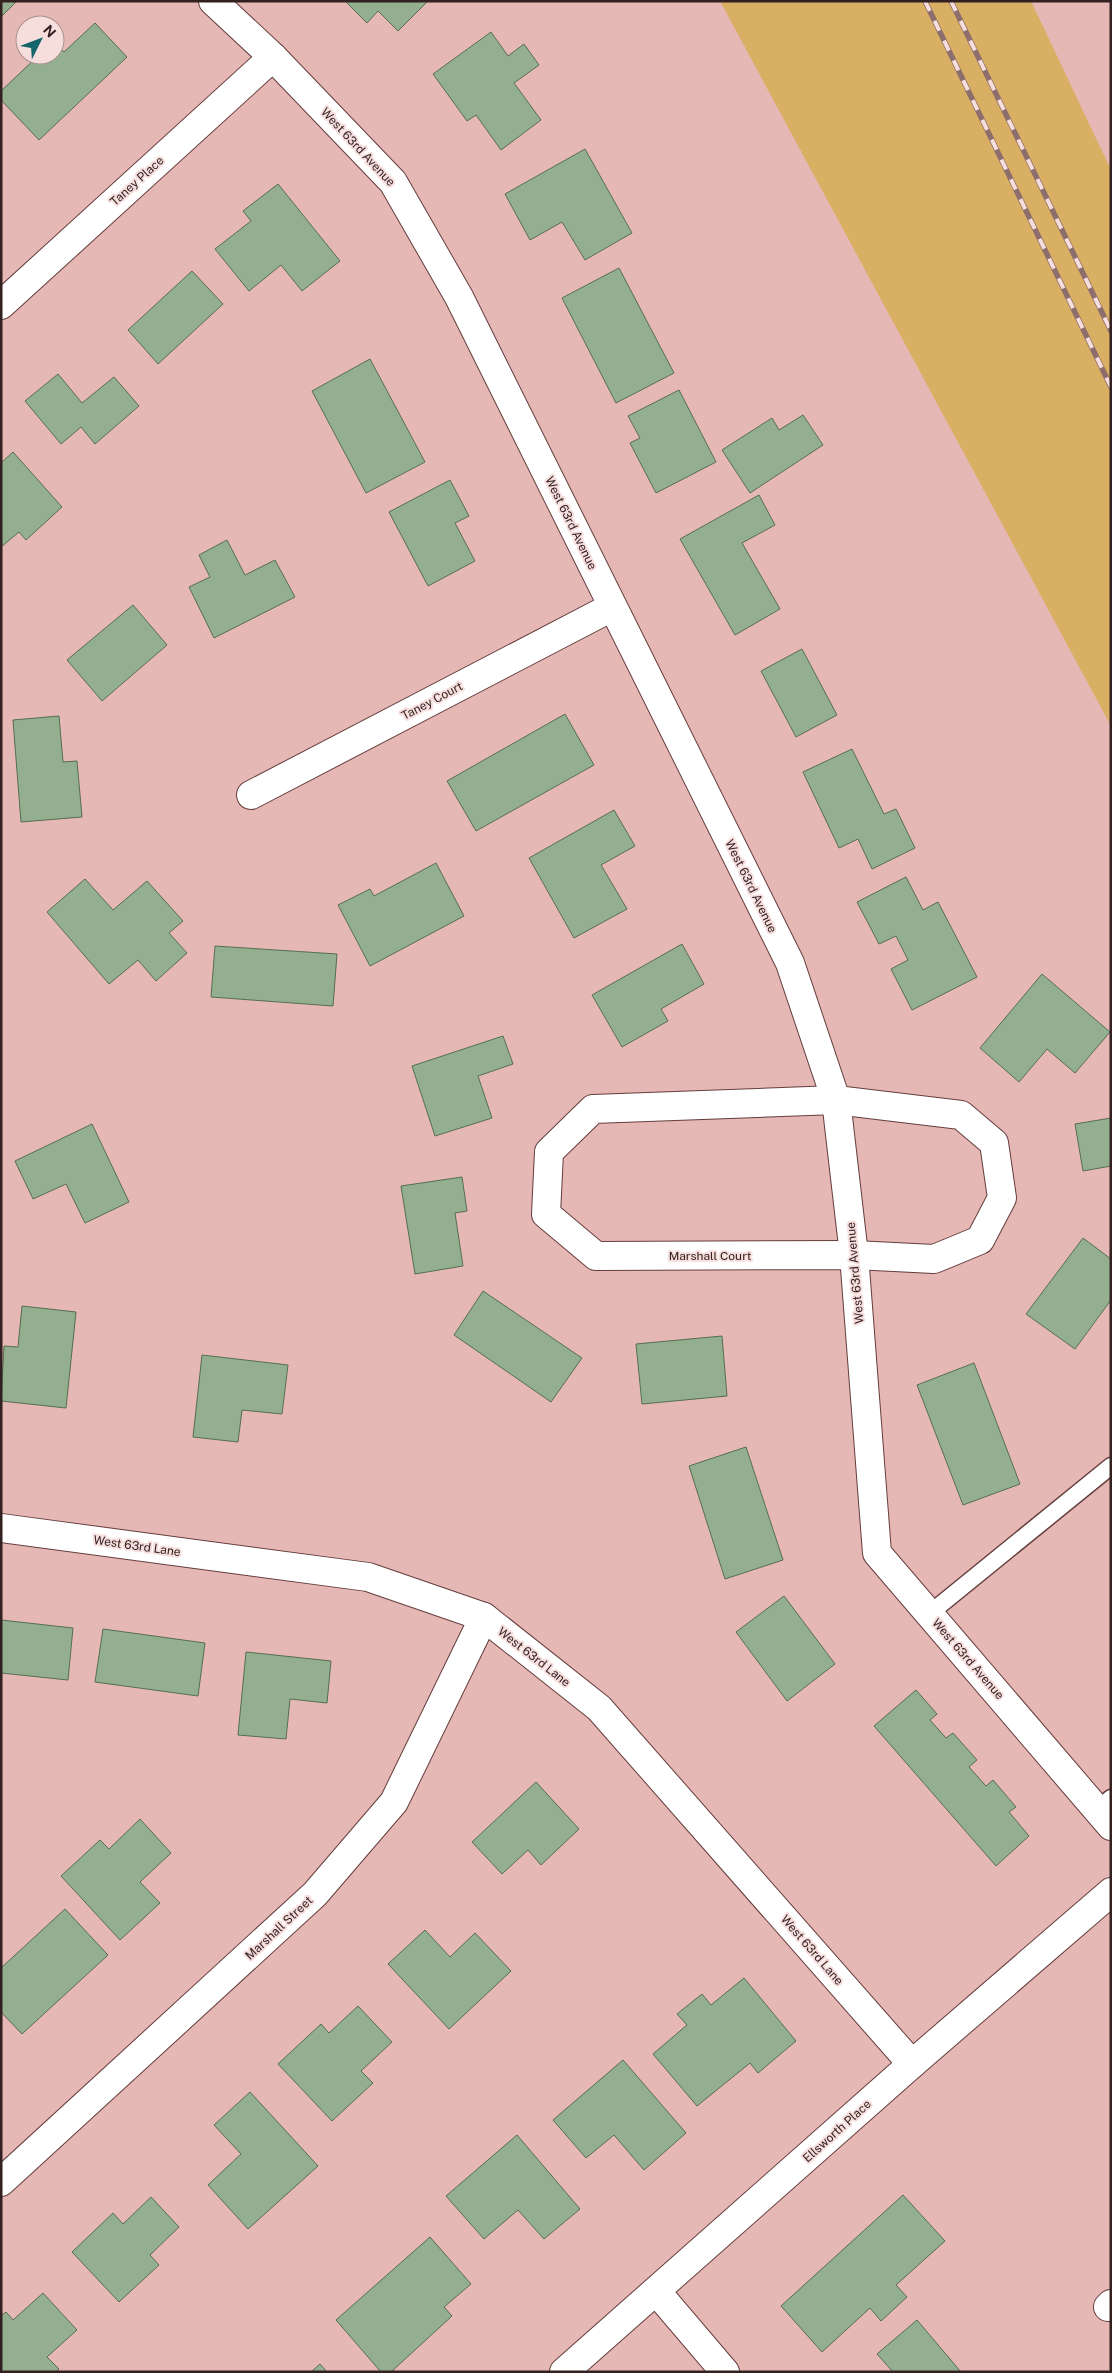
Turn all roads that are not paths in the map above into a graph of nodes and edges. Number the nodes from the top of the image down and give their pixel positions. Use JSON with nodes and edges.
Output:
{"nodes":[{"id":1,"x":213,"y":1,"type":"edge"},
{"id":2,"x":273,"y":57,"type":"junction"},
{"id":3,"x":1,"y":305,"type":"edge"},
{"id":4,"x":612,"y":607,"type":"junction"},
{"id":5,"x":251,"y":795,"type":"dead end"},
{"id":6,"x":836,"y":1100,"type":"junction"},
{"id":7,"x":854,"y":1255,"type":"junction"},
{"id":8,"x":1111,"y":1466,"type":"edge"},
{"id":9,"x":1,"y":1528,"type":"edge"},
{"id":10,"x":929,"y":1614,"type":"junction"},
{"id":11,"x":484,"y":1617,"type":"junction"},
{"id":12,"x":1106,"y":1812,"type":"edge"},
{"id":13,"x":1111,"y":1892,"type":"edge"},
{"id":14,"x":912,"y":2064,"type":"junction"},
{"id":15,"x":1,"y":2182,"type":"edge"},
{"id":16,"x":656,"y":2291,"type":"junction"},
{"id":17,"x":564,"y":2372,"type":"edge"},
{"id":18,"x":725,"y":2372,"type":"edge"}],
"edges":[{"from":1,"to":2,"type":"street","name":"West 63rd Avenue"},
{"from":2,"to":3,"type":"street","name":"Taney Place"},
{"from":2,"to":4,"type":"street","name":"West 63rd Avenue"},
{"from":4,"to":5,"type":"street","name":"Taney Court"},
{"from":4,"to":6,"type":"street","name":"West 63rd Avenue"},
{"from":6,"to":7,"type":"street","name":"West 63rd Avenue"},
{"from":6,"to":7,"type":"street","name":"Marshall Court"},
{"from":6,"to":7,"type":"street","name":"Marshall Court"},
{"from":7,"to":10,"type":"street","name":"West 63rd Avenue"},
{"from":8,"to":10,"type":"lane"},
{"from":9,"to":11,"type":"street","name":"West 63rd Lane"},
{"from":10,"to":12,"type":"street","name":"West 63rd Avenue"},
{"from":11,"to":14,"type":"street","name":"West 63rd Lane"},
{"from":11,"to":15,"type":"street","name":"Marshall Street"},
{"from":13,"to":14,"type":"street","name":"Ellsworth Place"},
{"from":14,"to":16,"type":"street","name":"Ellsworth Place"},
{"from":16,"to":17,"type":"street","name":"Ellsworth Place"},
{"from":16,"to":18,"type":"street"}]}
